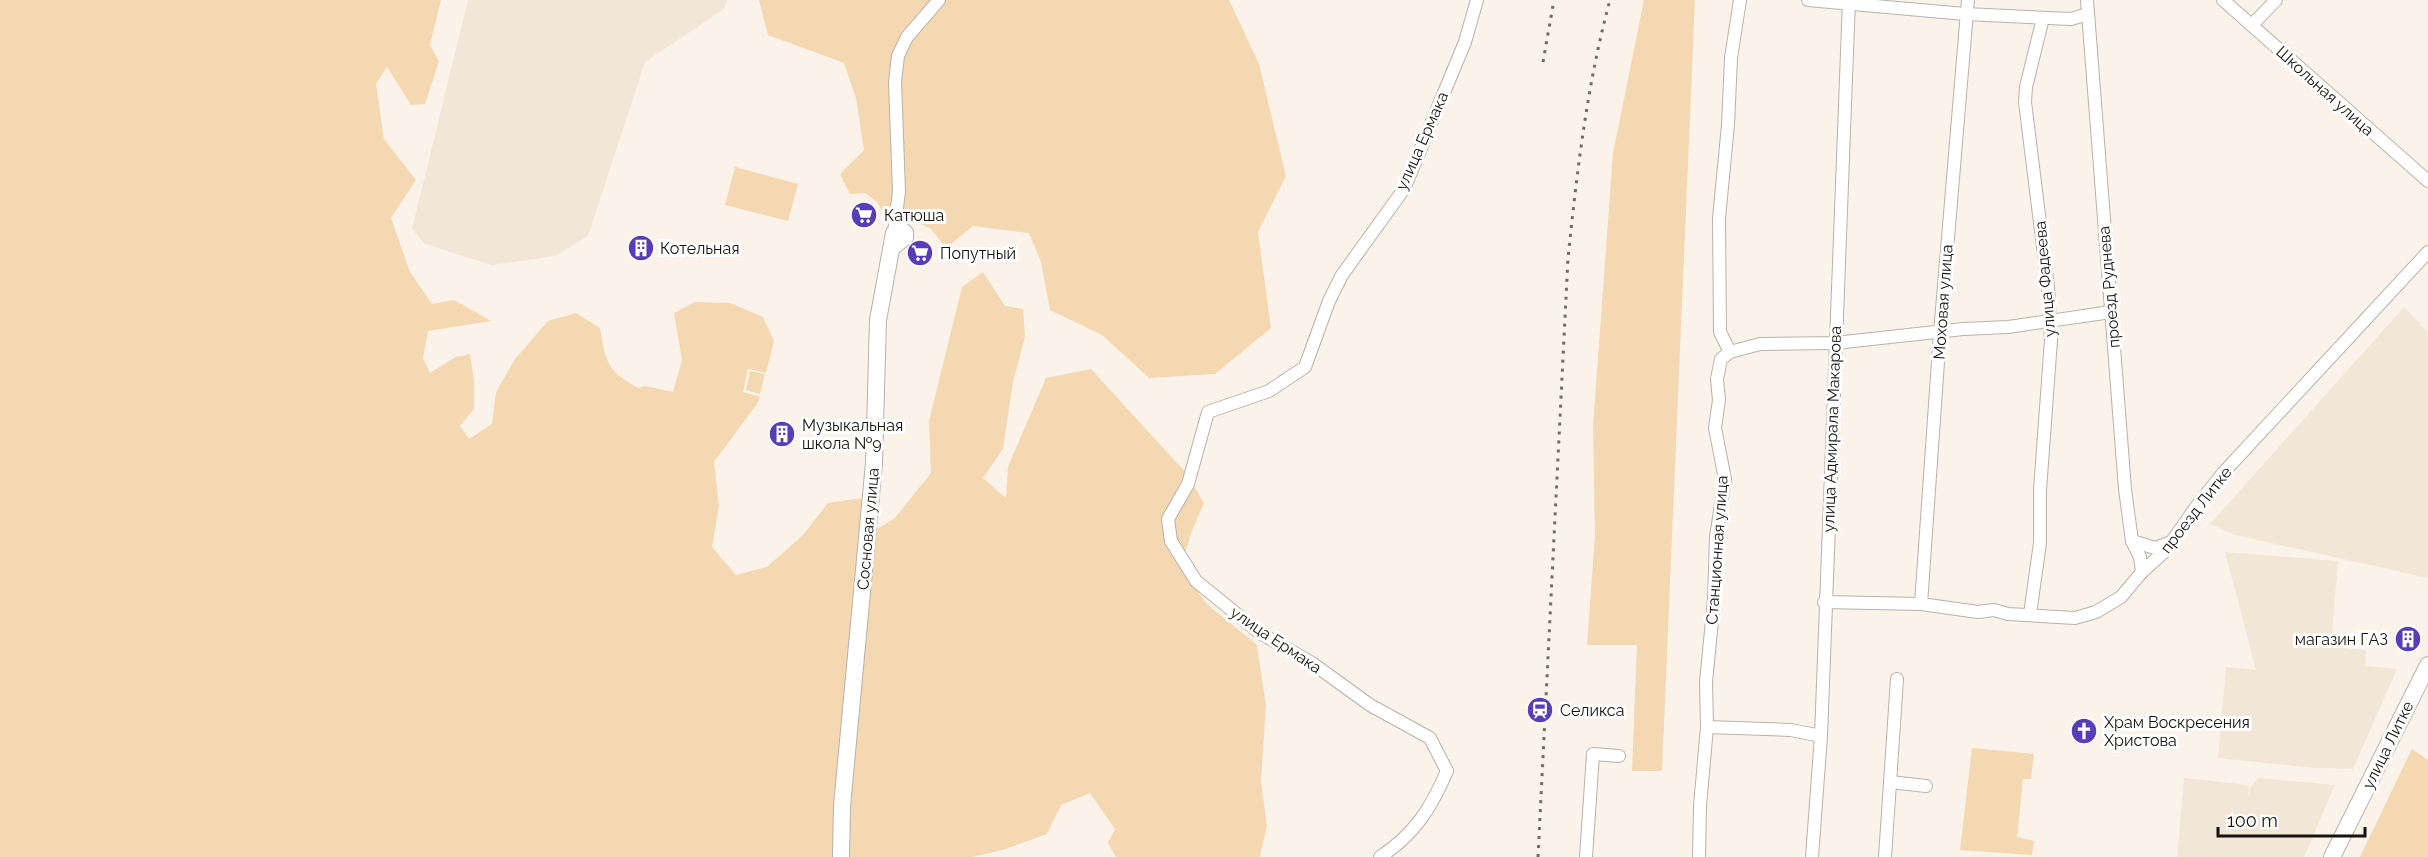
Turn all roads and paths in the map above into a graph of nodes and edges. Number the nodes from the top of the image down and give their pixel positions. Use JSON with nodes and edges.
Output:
{"nodes":[{"id":1,"x":939,"y":0,"type":"edge"},
{"id":2,"x":1477,"y":0,"type":"edge"},
{"id":3,"x":1740,"y":0,"type":"edge"},
{"id":4,"x":1809,"y":0,"type":"edge"},
{"id":5,"x":1968,"y":0,"type":"edge"},
{"id":6,"x":2087,"y":0,"type":"edge"},
{"id":7,"x":2223,"y":0,"type":"edge"},
{"id":8,"x":2276,"y":0,"type":"edge"},
{"id":9,"x":1849,"y":1,"type":"edge"},
{"id":10,"x":1965,"y":14,"type":"junction"},
{"id":11,"x":2088,"y":14,"type":"junction"},
{"id":12,"x":2043,"y":18,"type":"junction"},
{"id":13,"x":2252,"y":25,"type":"junction"},
{"id":14,"x":2428,"y":181,"type":"edge"},
{"id":15,"x":893,"y":242,"type":"joint"},
{"id":16,"x":2428,"y":252,"type":"edge"},
{"id":17,"x":2111,"y":312,"type":"junction"},
{"id":18,"x":2050,"y":322,"type":"junction"},
{"id":19,"x":1940,"y":333,"type":"junction"},
{"id":20,"x":1835,"y":343,"type":"junction"},
{"id":21,"x":1730,"y":352,"type":"junction"},
{"id":22,"x":2132,"y":541,"type":"junction"},
{"id":23,"x":2171,"y":542,"type":"junction"},
{"id":24,"x":2142,"y":572,"type":"junction"},
{"id":25,"x":1824,"y":602,"type":"junction"},
{"id":26,"x":1921,"y":604,"type":"junction"},
{"id":27,"x":2030,"y":614,"type":"junction"},
{"id":28,"x":2428,"y":665,"type":"edge"},
{"id":29,"x":1897,"y":679,"type":"dead end"},
{"id":30,"x":1707,"y":727,"type":"junction"},
{"id":31,"x":1821,"y":736,"type":"junction"},
{"id":32,"x":1619,"y":756,"type":"dead end"},
{"id":33,"x":1890,"y":782,"type":"junction"},
{"id":34,"x":1926,"y":786,"type":"dead end"},
{"id":35,"x":841,"y":857,"type":"edge"},
{"id":36,"x":1380,"y":857,"type":"edge"},
{"id":37,"x":1586,"y":857,"type":"edge"},
{"id":38,"x":1699,"y":857,"type":"edge"},
{"id":39,"x":1812,"y":857,"type":"edge"},
{"id":40,"x":1885,"y":857,"type":"edge"},
{"id":41,"x":2332,"y":857,"type":"edge"}],
"edges":[{"from":1,"to":15,"type":"street","name":"Сосновая улица"},
{"from":2,"to":36,"type":"street","name":"улица Ермака"},
{"from":3,"to":21,"type":"street"},
{"from":4,"to":9,"type":"street"},
{"from":5,"to":10,"type":"street","name":"Моховая улица"},
{"from":6,"to":11,"type":"street","name":"проезд Руднева"},
{"from":7,"to":13,"type":"street","name":"Школьная улица"},
{"from":8,"to":13,"type":"street"},
{"from":9,"to":10,"type":"street"},
{"from":9,"to":20,"type":"street","name":"улица Адмирала Макарова"},
{"from":10,"to":12,"type":"street"},
{"from":10,"to":19,"type":"street","name":"Моховая улица"},
{"from":11,"to":12,"type":"street"},
{"from":11,"to":17,"type":"street","name":"проезд Руднева"},
{"from":12,"to":18,"type":"street","name":"улица Фадеева"},
{"from":13,"to":14,"type":"street","name":"Школьная улица"},
{"from":15,"to":35,"type":"street","name":"Сосновая улица"},
{"from":16,"to":23,"type":"street","name":"проезд Литке"},
{"from":17,"to":18,"type":"street"},
{"from":17,"to":22,"type":"street","name":"проезд Руднева"},
{"from":18,"to":19,"type":"street"},
{"from":18,"to":27,"type":"street","name":"улица Фадеева"},
{"from":19,"to":20,"type":"street"},
{"from":19,"to":26,"type":"street","name":"Моховая улица"},
{"from":20,"to":21,"type":"street"},
{"from":20,"to":25,"type":"street","name":"улица Адмирала Макарова"},
{"from":21,"to":30,"type":"street","name":"Станционная улица"},
{"from":22,"to":23,"type":"street"},
{"from":22,"to":24,"type":"street","name":"проезд Руднева"},
{"from":23,"to":24,"type":"street","name":"проезд Литке"},
{"from":24,"to":27,"type":"street","name":"проезд Литке"},
{"from":25,"to":26,"type":"street","name":"проезд Литке"},
{"from":25,"to":31,"type":"street","name":"улица Адмирала Макарова"},
{"from":26,"to":27,"type":"street","name":"проезд Литке"},
{"from":28,"to":41,"type":"street","name":"улица Литке"},
{"from":29,"to":33,"type":"street"},
{"from":30,"to":31,"type":"street"},
{"from":30,"to":38,"type":"street","name":"Станционная улица"},
{"from":31,"to":39,"type":"street","name":"улица Адмирала Макарова"},
{"from":32,"to":37,"type":"street"},
{"from":33,"to":34,"type":"street"},
{"from":33,"to":40,"type":"street"}]}
